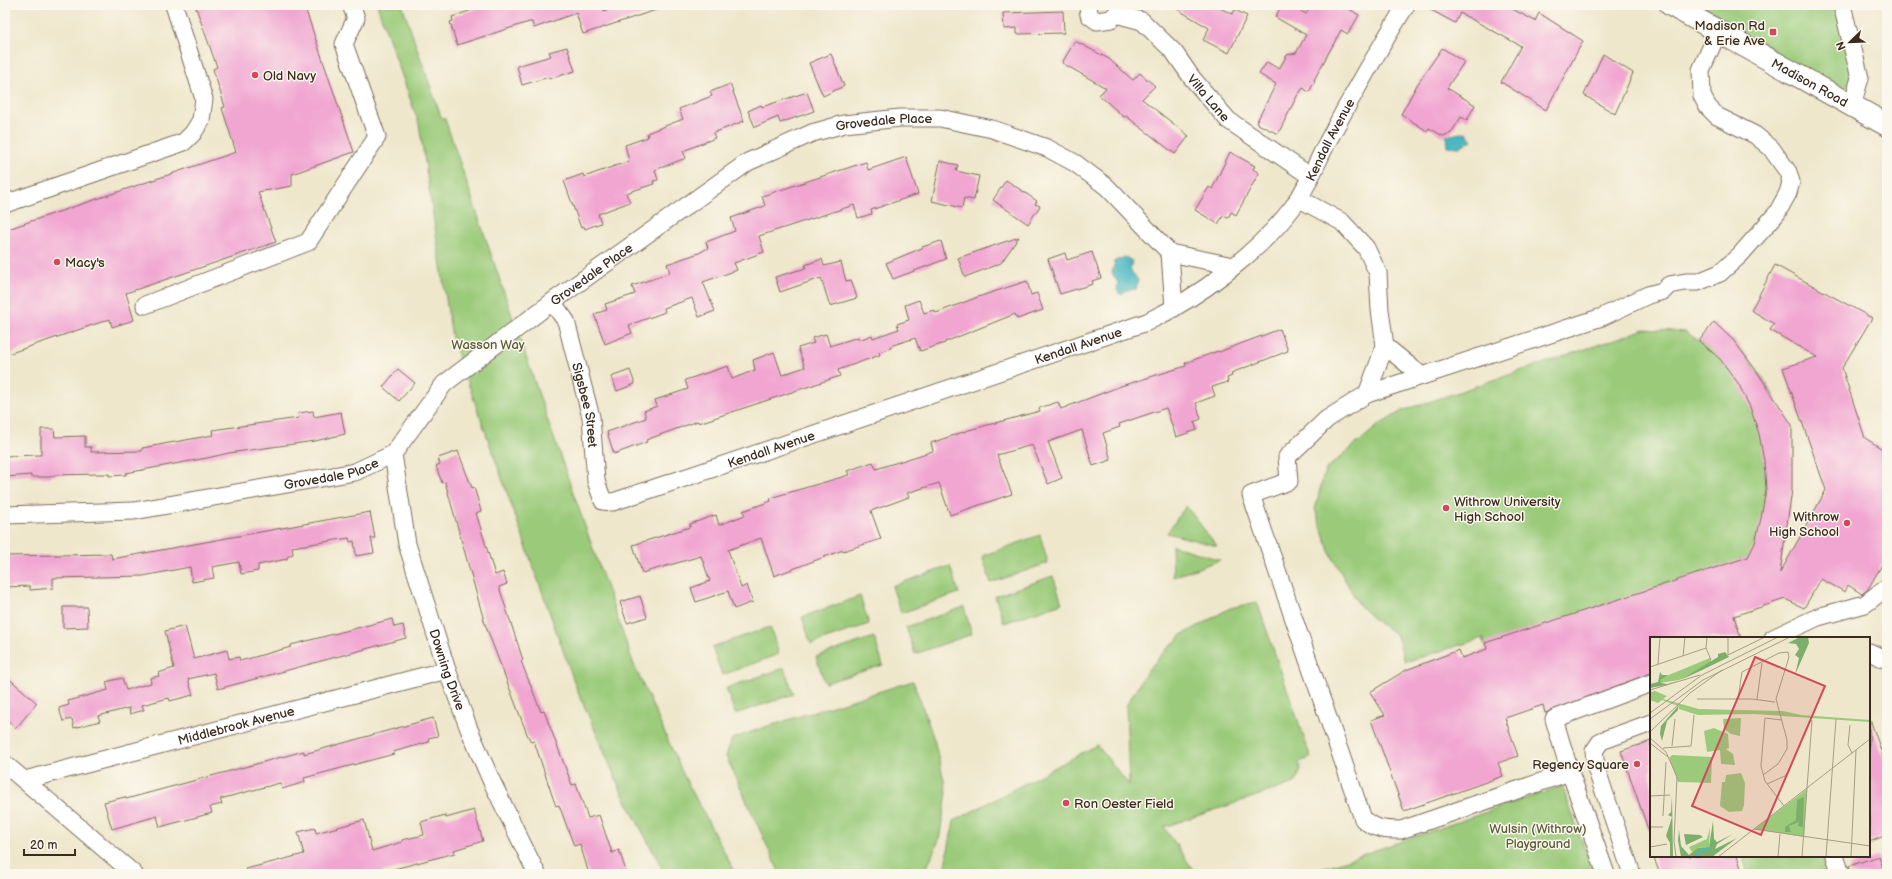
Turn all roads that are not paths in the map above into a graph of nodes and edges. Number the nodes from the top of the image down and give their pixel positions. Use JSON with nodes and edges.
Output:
{"nodes":[{"id":1,"x":174,"y":5,"type":"edge"},
{"id":2,"x":351,"y":5,"type":"edge"},
{"id":3,"x":1088,"y":5,"type":"edge"},
{"id":4,"x":1406,"y":5,"type":"edge"},
{"id":5,"x":1671,"y":5,"type":"edge"},
{"id":6,"x":1842,"y":5,"type":"edge"},
{"id":7,"x":1115,"y":9,"type":"edge"},
{"id":8,"x":1718,"y":32,"type":"junction"},
{"id":9,"x":1852,"y":105,"type":"junction"},
{"id":10,"x":1887,"y":125,"type":"edge"},
{"id":11,"x":1310,"y":176,"type":"junction"},
{"id":12,"x":1298,"y":198,"type":"junction"},
{"id":13,"x":5,"y":204,"type":"edge"},
{"id":14,"x":1170,"y":252,"type":"junction"},
{"id":15,"x":1233,"y":266,"type":"junction"},
{"id":16,"x":552,"y":302,"type":"junction"},
{"id":17,"x":145,"y":305,"type":"dead end"},
{"id":18,"x":1174,"y":308,"type":"junction"},
{"id":19,"x":1385,"y":346,"type":"junction"},
{"id":20,"x":1422,"y":376,"type":"junction"},
{"id":21,"x":1367,"y":394,"type":"junction"},
{"id":22,"x":393,"y":454,"type":"junction"},
{"id":23,"x":613,"y":502,"type":"joint"},
{"id":24,"x":5,"y":515,"type":"edge"},
{"id":25,"x":1887,"y":587,"type":"edge"},
{"id":26,"x":1775,"y":637,"type":"edge"},
{"id":27,"x":1870,"y":652,"type":"edge"},
{"id":28,"x":1887,"y":660,"type":"edge"},
{"id":29,"x":447,"y":670,"type":"junction"},
{"id":30,"x":1650,"y":683,"type":"edge"},
{"id":31,"x":1650,"y":723,"type":"edge"},
{"id":32,"x":5,"y":764,"type":"edge"},
{"id":33,"x":1570,"y":772,"type":"junction"},
{"id":34,"x":25,"y":780,"type":"junction"},
{"id":35,"x":1835,"y":857,"type":"edge"},
{"id":36,"x":534,"y":873,"type":"edge"},
{"id":37,"x":134,"y":874,"type":"edge"},
{"id":38,"x":1606,"y":874,"type":"edge"},
{"id":39,"x":1632,"y":874,"type":"edge"},
{"id":40,"x":1841,"y":874,"type":"edge"}],
"edges":[{"from":1,"to":13,"type":"street"},
{"from":2,"to":17,"type":"street"},
{"from":3,"to":7,"type":"street","name":"Villa Lane"},
{"from":4,"to":11,"type":"street","name":"Kendall Avenue"},
{"from":5,"to":8,"type":"main road","name":"Madison Road"},
{"from":6,"to":9,"type":"street"},
{"from":7,"to":11,"type":"street","name":"Villa Lane"},
{"from":8,"to":9,"type":"main road","name":"Madison Road"},
{"from":8,"to":20,"type":"street"},
{"from":9,"to":10,"type":"main road","name":"Madison Road"},
{"from":11,"to":12,"type":"street","name":"Kendall Avenue"},
{"from":12,"to":15,"type":"street","name":"Kendall Avenue"},
{"from":12,"to":19,"type":"street"},
{"from":14,"to":15,"type":"street"},
{"from":14,"to":16,"type":"street","name":"Grovedale Place"},
{"from":14,"to":18,"type":"street"},
{"from":15,"to":18,"type":"street","name":"Kendall Avenue"},
{"from":16,"to":22,"type":"street","name":"Grovedale Place"},
{"from":16,"to":23,"type":"street","name":"Sigsbee Street"},
{"from":18,"to":23,"type":"street","name":"Kendall Avenue"},
{"from":19,"to":20,"type":"street"},
{"from":19,"to":21,"type":"street"},
{"from":20,"to":21,"type":"street"},
{"from":21,"to":33,"type":"street"},
{"from":22,"to":24,"type":"street","name":"Grovedale Place"},
{"from":22,"to":29,"type":"street","name":"Downing Drive"},
{"from":25,"to":26,"type":"street"},
{"from":27,"to":28,"type":"street"},
{"from":29,"to":34,"type":"street","name":"Middlebrook Avenue"},
{"from":29,"to":36,"type":"street","name":"Downing Drive"},
{"from":30,"to":33,"type":"street"},
{"from":31,"to":39,"type":"street"},
{"from":32,"to":34,"type":"street"},
{"from":33,"to":38,"type":"street"},
{"from":34,"to":37,"type":"street"},
{"from":35,"to":40,"type":"street"}]}
